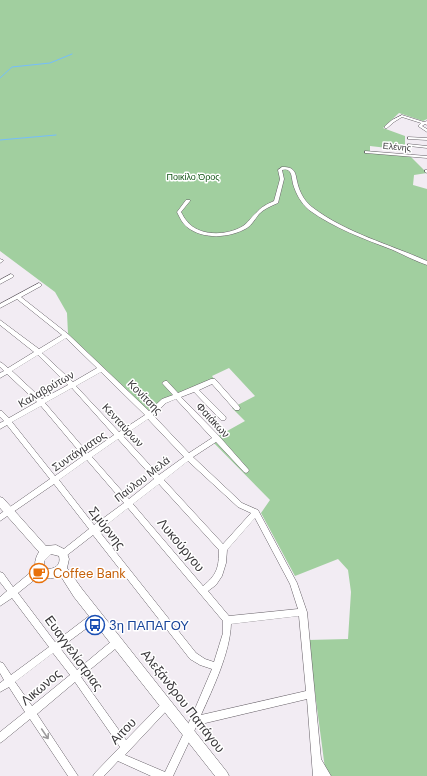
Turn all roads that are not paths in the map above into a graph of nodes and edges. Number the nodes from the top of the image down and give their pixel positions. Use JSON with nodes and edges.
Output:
{"nodes":[{"id":1,"x":425,"y":124,"type":"edge"},
{"id":2,"x":386,"y":128,"type":"dead end"},
{"id":3,"x":427,"y":131,"type":"edge"},
{"id":4,"x":409,"y":138,"type":"dead end"},
{"id":5,"x":427,"y":139,"type":"edge"},
{"id":6,"x":409,"y":145,"type":"dead end"},
{"id":7,"x":427,"y":147,"type":"edge"},
{"id":8,"x":366,"y":152,"type":"dead end"},
{"id":9,"x":427,"y":157,"type":"edge"},
{"id":10,"x":188,"y":201,"type":"dead end"},
{"id":11,"x":427,"y":263,"type":"edge"},
{"id":12,"x":11,"y":276,"type":"dead end"},
{"id":13,"x":0,"y":282,"type":"edge"},
{"id":14,"x":39,"y":285,"type":"dead end"},
{"id":15,"x":18,"y":297,"type":"junction"},
{"id":16,"x":0,"y":306,"type":"edge"},
{"id":17,"x":0,"y":322,"type":"edge"},
{"id":18,"x":66,"y":335,"type":"junction"},
{"id":19,"x":38,"y":352,"type":"junction"},
{"id":20,"x":0,"y":364,"type":"edge"},
{"id":21,"x":102,"y":369,"type":"junction"},
{"id":22,"x":9,"y":372,"type":"junction"},
{"id":23,"x":0,"y":376,"type":"edge"},
{"id":24,"x":165,"y":383,"type":"dead end"},
{"id":25,"x":72,"y":385,"type":"junction"},
{"id":26,"x":195,"y":390,"type":"junction"},
{"id":27,"x":177,"y":396,"type":"junction"},
{"id":28,"x":41,"y":404,"type":"junction"},
{"id":29,"x":237,"y":408,"type":"dead end"},
{"id":30,"x":0,"y":414,"type":"edge"},
{"id":31,"x":149,"y":415,"type":"junction"},
{"id":32,"x":223,"y":418,"type":"dead end"},
{"id":33,"x":8,"y":421,"type":"junction"},
{"id":34,"x":0,"y":426,"type":"edge"},
{"id":35,"x":120,"y":435,"type":"junction"},
{"id":36,"x":216,"y":438,"type":"junction"},
{"id":37,"x":86,"y":457,"type":"junction"},
{"id":38,"x":188,"y":457,"type":"junction"},
{"id":39,"x":246,"y":470,"type":"dead end"},
{"id":40,"x":55,"y":479,"type":"junction"},
{"id":41,"x":160,"y":479,"type":"junction"},
{"id":42,"x":0,"y":501,"type":"edge"},
{"id":43,"x":128,"y":503,"type":"junction"},
{"id":44,"x":10,"y":512,"type":"junction"},
{"id":45,"x":256,"y":512,"type":"junction"},
{"id":46,"x":0,"y":518,"type":"edge"},
{"id":47,"x":93,"y":532,"type":"junction"},
{"id":48,"x":223,"y":549,"type":"junction"},
{"id":49,"x":45,"y":552,"type":"junction"},
{"id":50,"x":63,"y":554,"type":"junction"},
{"id":51,"x":61,"y":568,"type":"junction"},
{"id":52,"x":40,"y":570,"type":"junction"},
{"id":53,"x":0,"y":576,"type":"edge"},
{"id":54,"x":202,"y":591,"type":"junction"},
{"id":55,"x":13,"y":592,"type":"junction"},
{"id":56,"x":0,"y":602,"type":"edge"},
{"id":57,"x":302,"y":612,"type":"junction"},
{"id":58,"x":96,"y":616,"type":"junction"},
{"id":59,"x":227,"y":620,"type":"junction"},
{"id":60,"x":117,"y":642,"type":"junction"},
{"id":61,"x":55,"y":647,"type":"junction"},
{"id":62,"x":0,"y":666,"type":"edge"},
{"id":63,"x":217,"y":667,"type":"junction"},
{"id":64,"x":76,"y":676,"type":"junction"},
{"id":65,"x":10,"y":681,"type":"junction"},
{"id":66,"x":0,"y":688,"type":"edge"},
{"id":67,"x":311,"y":694,"type":"junction"},
{"id":68,"x":167,"y":704,"type":"junction"},
{"id":69,"x":31,"y":713,"type":"junction"},
{"id":70,"x":192,"y":726,"type":"junction"},
{"id":71,"x":0,"y":738,"type":"edge"},
{"id":72,"x":125,"y":747,"type":"junction"},
{"id":73,"x":117,"y":756,"type":"junction"},
{"id":74,"x":316,"y":759,"type":"junction"},
{"id":75,"x":73,"y":776,"type":"edge"},
{"id":76,"x":98,"y":776,"type":"edge"},
{"id":77,"x":162,"y":776,"type":"edge"},
{"id":78,"x":168,"y":776,"type":"edge"},
{"id":79,"x":223,"y":776,"type":"edge"},
{"id":80,"x":318,"y":776,"type":"edge"},
{"id":81,"x":326,"y":776,"type":"edge"}],
"edges":[{"from":1,"to":2,"type":"street"},
{"from":1,"to":3,"type":"street"},
{"from":4,"to":5,"type":"street"},
{"from":6,"to":7,"type":"street"},
{"from":8,"to":9,"type":"street","name":"Ελένης"},
{"from":10,"to":11,"type":"street"},
{"from":12,"to":13,"type":"street"},
{"from":14,"to":15,"type":"street"},
{"from":15,"to":16,"type":"street"},
{"from":15,"to":18,"type":"street","name":"Κονίτσης"},
{"from":17,"to":19,"type":"street","name":"Κενταύρων"},
{"from":18,"to":19,"type":"street"},
{"from":18,"to":21,"type":"street","name":"Κονίτσης"},
{"from":19,"to":22,"type":"street"},
{"from":19,"to":25,"type":"street","name":"Κενταύρων"},
{"from":20,"to":22,"type":"street","name":"Λυκούργου"},
{"from":21,"to":25,"type":"street","name":"Καλαβρύτων"},
{"from":21,"to":31,"type":"street","name":"Κονίτσης"},
{"from":22,"to":23,"type":"street"},
{"from":22,"to":28,"type":"street","name":"Λυκούργου"},
{"from":24,"to":27,"type":"street","name":"Φαιάκων"},
{"from":25,"to":28,"type":"street","name":"Καλαβρύτων"},
{"from":25,"to":35,"type":"street","name":"Κενταύρων"},
{"from":26,"to":27,"type":"street","name":"Συντάγματος"},
{"from":26,"to":29,"type":"street","name":"Συντάγματος"},
{"from":26,"to":32,"type":"street"},
{"from":27,"to":31,"type":"street","name":"Συντάγματος"},
{"from":27,"to":36,"type":"street","name":"Φαιάκων"},
{"from":28,"to":33,"type":"street","name":"Καλαβρύτων"},
{"from":28,"to":37,"type":"street","name":"Λυκούργου"},
{"from":30,"to":33,"type":"street","name":"Σμύρνης"},
{"from":31,"to":35,"type":"street","name":"Συντάγματος"},
{"from":31,"to":38,"type":"street","name":"Κονίτσης"},
{"from":33,"to":34,"type":"street","name":"Καλαβρύτων"},
{"from":33,"to":40,"type":"street","name":"Σμύρνης"},
{"from":35,"to":37,"type":"street","name":"Συντάγματος"},
{"from":35,"to":41,"type":"street","name":"Κενταύρων"},
{"from":36,"to":38,"type":"street","name":"Παύλου Μελά"},
{"from":36,"to":39,"type":"street","name":"Φαιάκων"},
{"from":37,"to":40,"type":"street","name":"Συντάγματος"},
{"from":37,"to":43,"type":"street","name":"Λυκούργου"},
{"from":38,"to":41,"type":"street","name":"Παύλου Μελά"},
{"from":38,"to":45,"type":"street","name":"Κονίτσης"},
{"from":40,"to":44,"type":"street","name":"Συντάγματος"},
{"from":40,"to":47,"type":"street","name":"Σμύρνης"},
{"from":41,"to":43,"type":"street","name":"Παύλου Μελά"},
{"from":41,"to":48,"type":"street","name":"Κενταύρων"},
{"from":42,"to":44,"type":"street"},
{"from":43,"to":47,"type":"street","name":"Παύλου Μελά"},
{"from":43,"to":54,"type":"street","name":"Λυκούργου"},
{"from":44,"to":46,"type":"street","name":"Συντάγματος"},
{"from":44,"to":49,"type":"street"},
{"from":45,"to":48,"type":"street"},
{"from":45,"to":57,"type":"street"},
{"from":47,"to":50,"type":"street","name":"Παύλου Μελά"},
{"from":47,"to":63,"type":"street","name":"Σμύρνης"},
{"from":48,"to":54,"type":"street"},
{"from":49,"to":50,"type":"street"},
{"from":49,"to":52,"type":"street"},
{"from":50,"to":51,"type":"street"},
{"from":51,"to":52,"type":"street"},
{"from":51,"to":58,"type":"street","name":"Αλεξάνδρου Παπάγου"},
{"from":52,"to":55,"type":"street"},
{"from":53,"to":55,"type":"street","name":"Ευαγγελίστριας"},
{"from":54,"to":59,"type":"street","name":"Λυκούργου"},
{"from":55,"to":56,"type":"street"},
{"from":55,"to":61,"type":"street","name":"Ευαγγελίστριας"},
{"from":57,"to":59,"type":"street"},
{"from":57,"to":67,"type":"street"},
{"from":58,"to":60,"type":"street","name":"Αλεξάνδρου Παπάγου"},
{"from":58,"to":61,"type":"street"},
{"from":59,"to":63,"type":"street"},
{"from":60,"to":64,"type":"street","name":"Λικωνος"},
{"from":60,"to":68,"type":"street","name":"Αλεξάνδρου Παπάγου"},
{"from":61,"to":64,"type":"street","name":"Ευαγγελίστριας"},
{"from":61,"to":65,"type":"street"},
{"from":62,"to":65,"type":"street"},
{"from":63,"to":70,"type":"street"},
{"from":64,"to":69,"type":"street","name":"Λικωνος"},
{"from":64,"to":72,"type":"street","name":"Ευαγγελίστριας"},
{"from":65,"to":66,"type":"street"},
{"from":65,"to":69,"type":"street"},
{"from":67,"to":70,"type":"street"},
{"from":67,"to":74,"type":"street"},
{"from":68,"to":70,"type":"street","name":"Αλεξάνδρου Παπάγου"},
{"from":68,"to":72,"type":"street","name":"Αιτου"},
{"from":69,"to":71,"type":"street","name":"Λικωνος"},
{"from":69,"to":75,"type":"street","one_way":true},
{"from":70,"to":78,"type":"street"},
{"from":70,"to":79,"type":"street","name":"Αλεξάνδρου Παπάγου"},
{"from":72,"to":73,"type":"street","name":"Αιτου"},
{"from":73,"to":76,"type":"street","name":"Αιτου"},
{"from":73,"to":77,"type":"street"},
{"from":74,"to":80,"type":"street"},
{"from":74,"to":81,"type":"street"}]}
